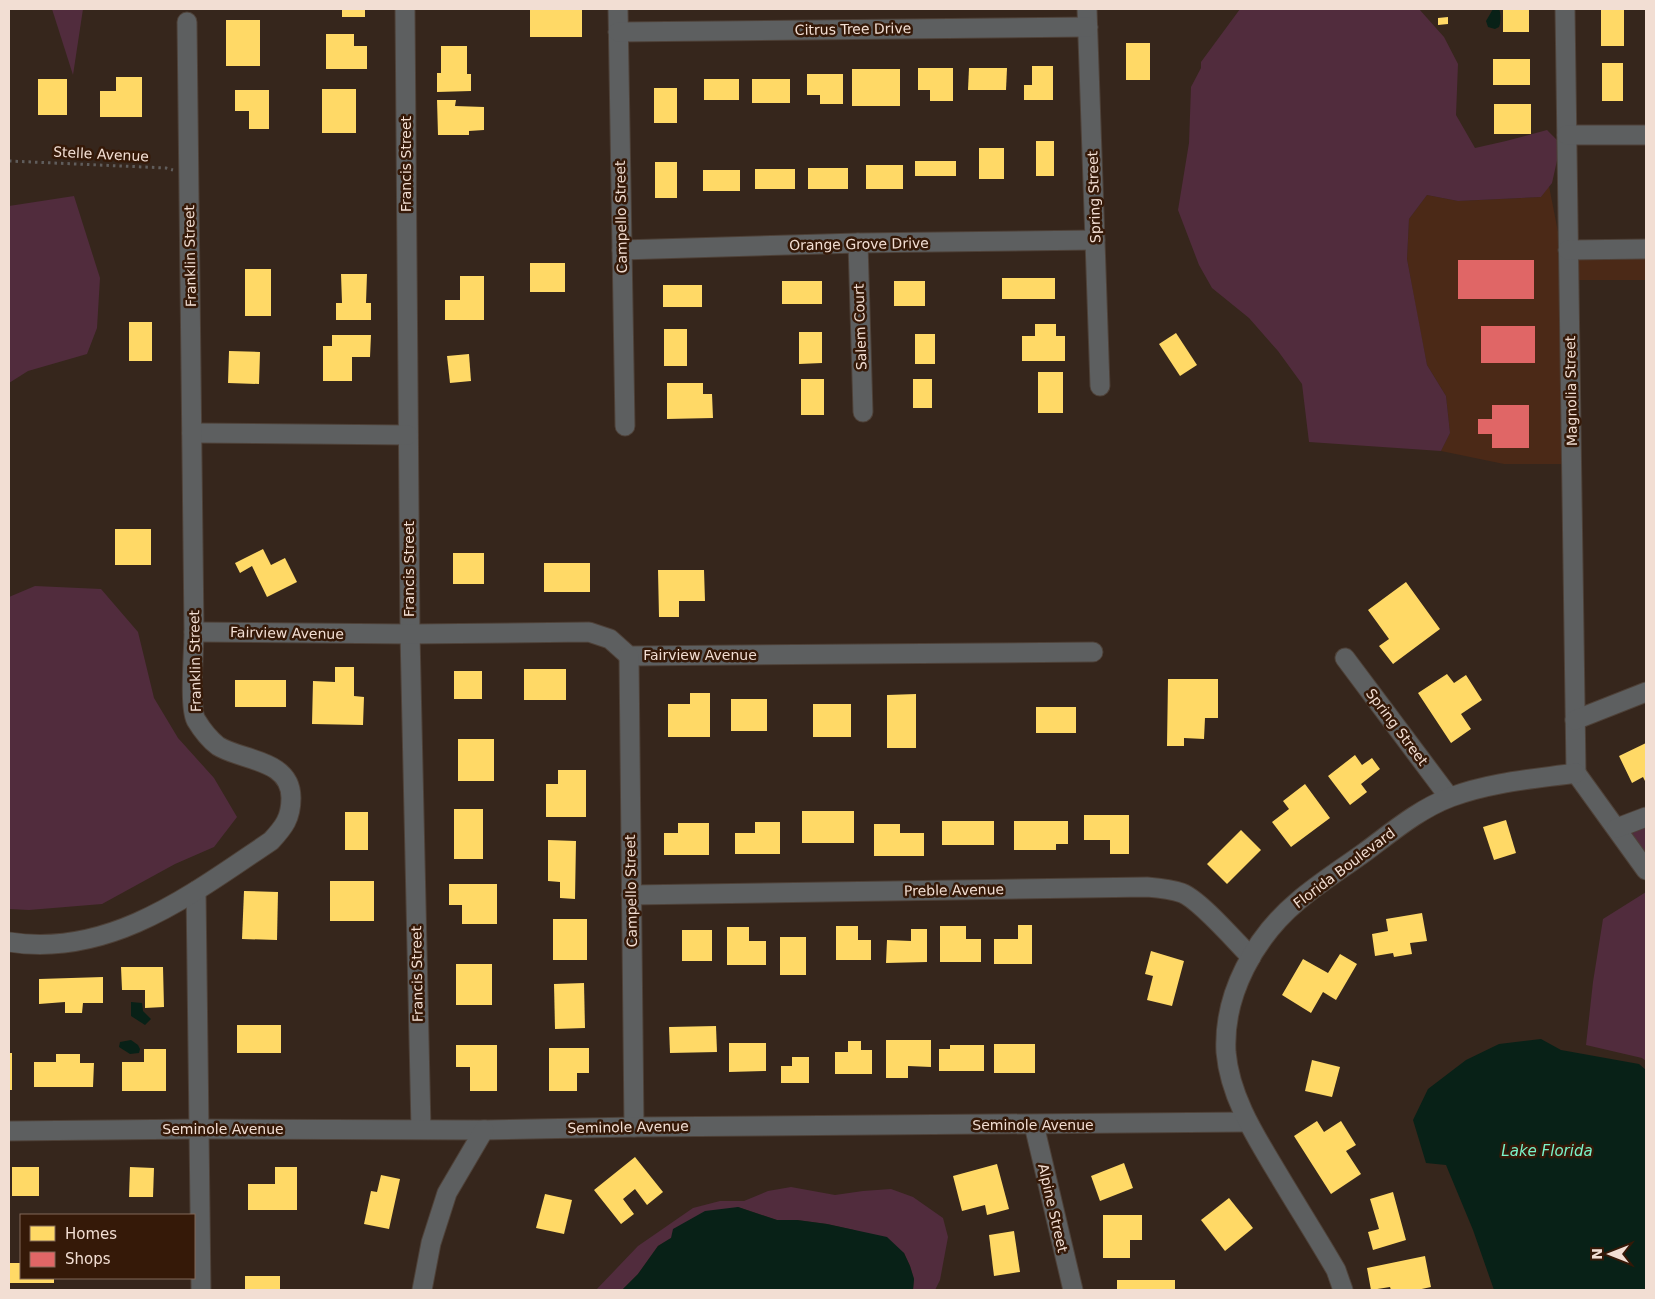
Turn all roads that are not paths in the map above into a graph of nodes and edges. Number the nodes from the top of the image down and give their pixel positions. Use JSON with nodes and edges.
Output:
{"nodes":[{"id":1,"x":406,"y":9,"type":"edge"},
{"id":2,"x":618,"y":9,"type":"edge"},
{"id":3,"x":1565,"y":9,"type":"edge"},
{"id":4,"x":1088,"y":18,"type":"edge"},
{"id":5,"x":188,"y":22,"type":"dead end"},
{"id":6,"x":618,"y":32,"type":"junction"},
{"id":7,"x":1567,"y":135,"type":"junction"},
{"id":8,"x":1646,"y":135,"type":"edge"},
{"id":9,"x":1095,"y":240,"type":"junction"},
{"id":10,"x":858,"y":243,"type":"junction"},
{"id":11,"x":1646,"y":249,"type":"edge"},
{"id":12,"x":622,"y":250,"type":"junction"},
{"id":13,"x":1568,"y":250,"type":"junction"},
{"id":14,"x":1100,"y":386,"type":"dead end"},
{"id":15,"x":863,"y":412,"type":"dead end"},
{"id":16,"x":625,"y":426,"type":"dead end"},
{"id":17,"x":192,"y":433,"type":"junction"},
{"id":18,"x":408,"y":435,"type":"junction"},
{"id":19,"x":194,"y":632,"type":"junction"},
{"id":20,"x":410,"y":634,"type":"junction"},
{"id":21,"x":1093,"y":652,"type":"dead end"},
{"id":22,"x":629,"y":656,"type":"junction"},
{"id":23,"x":1345,"y":658,"type":"dead end"},
{"id":24,"x":1646,"y":692,"type":"edge"},
{"id":25,"x":1576,"y":720,"type":"junction"},
{"id":26,"x":1576,"y":773,"type":"junction"},
{"id":27,"x":1449,"y":797,"type":"junction"},
{"id":28,"x":1646,"y":817,"type":"edge"},
{"id":29,"x":1617,"y":828,"type":"junction"},
{"id":30,"x":1646,"y":870,"type":"edge"},
{"id":31,"x":196,"y":891,"type":"junction"},
{"id":32,"x":631,"y":895,"type":"junction"},
{"id":33,"x":9,"y":942,"type":"edge"},
{"id":34,"x":1251,"y":958,"type":"junction"},
{"id":35,"x":1248,"y":1122,"type":"junction"},
{"id":36,"x":1034,"y":1125,"type":"junction"},
{"id":37,"x":634,"y":1127,"type":"junction"},
{"id":38,"x":200,"y":1129,"type":"junction"},
{"id":39,"x":421,"y":1129,"type":"junction"},
{"id":40,"x":484,"y":1130,"type":"junction"},
{"id":41,"x":9,"y":1131,"type":"edge"},
{"id":42,"x":202,"y":1290,"type":"edge"},
{"id":43,"x":422,"y":1290,"type":"edge"},
{"id":44,"x":1073,"y":1290,"type":"edge"},
{"id":45,"x":1343,"y":1290,"type":"edge"}],
"edges":[{"from":1,"to":18,"type":"street","name":"Francis Street"},
{"from":2,"to":6,"type":"street","name":"Campello Street"},
{"from":3,"to":7,"type":"street","name":"Magnolia Street"},
{"from":4,"to":6,"type":"street","name":"Citrus Tree Drive"},
{"from":4,"to":9,"type":"street","name":"Spring Street"},
{"from":5,"to":17,"type":"street","name":"Franklin Street"},
{"from":6,"to":12,"type":"street","name":"Campello Street"},
{"from":7,"to":8,"type":"street"},
{"from":7,"to":13,"type":"street","name":"Magnolia Street"},
{"from":9,"to":10,"type":"street","name":"Orange Grove Drive"},
{"from":9,"to":14,"type":"street","name":"Spring Street"},
{"from":10,"to":12,"type":"street","name":"Orange Grove Drive"},
{"from":10,"to":15,"type":"street","name":"Salem Court"},
{"from":11,"to":13,"type":"street"},
{"from":12,"to":16,"type":"street","name":"Campello Street"},
{"from":13,"to":25,"type":"street","name":"Magnolia Street"},
{"from":17,"to":18,"type":"street"},
{"from":17,"to":19,"type":"street","name":"Franklin Street"},
{"from":18,"to":20,"type":"street","name":"Francis Street"},
{"from":19,"to":20,"type":"street","name":"Fairview Avenue"},
{"from":19,"to":31,"type":"street","name":"Franklin Street"},
{"from":20,"to":22,"type":"street","name":"Fairview Avenue"},
{"from":20,"to":39,"type":"street","name":"Francis Street"},
{"from":21,"to":22,"type":"street","name":"Fairview Avenue"},
{"from":22,"to":32,"type":"street","name":"Campello Street"},
{"from":23,"to":27,"type":"street","name":"Spring Street"},
{"from":24,"to":25,"type":"street"},
{"from":25,"to":26,"type":"street","name":"Magnolia Street"},
{"from":26,"to":27,"type":"street","name":"Florida Boulevard"},
{"from":26,"to":29,"type":"street"},
{"from":27,"to":34,"type":"street","name":"Florida Boulevard"},
{"from":28,"to":29,"type":"street"},
{"from":29,"to":30,"type":"street"},
{"from":31,"to":33,"type":"street","name":"Franklin Street"},
{"from":31,"to":38,"type":"street"},
{"from":32,"to":34,"type":"street","name":"Preble Avenue"},
{"from":32,"to":37,"type":"street","name":"Campello Street"},
{"from":34,"to":35,"type":"street","name":"Florida Boulevard"},
{"from":35,"to":36,"type":"street","name":"Seminole Avenue"},
{"from":35,"to":45,"type":"street","name":"Florida Boulevard"},
{"from":36,"to":37,"type":"street","name":"Seminole Avenue"},
{"from":36,"to":44,"type":"street","name":"Alpine Street"},
{"from":37,"to":40,"type":"street","name":"Seminole Avenue"},
{"from":38,"to":39,"type":"street","name":"Seminole Avenue"},
{"from":38,"to":41,"type":"street","name":"Seminole Avenue"},
{"from":38,"to":42,"type":"street"},
{"from":39,"to":40,"type":"street","name":"Seminole Avenue"},
{"from":40,"to":43,"type":"street"}]}
